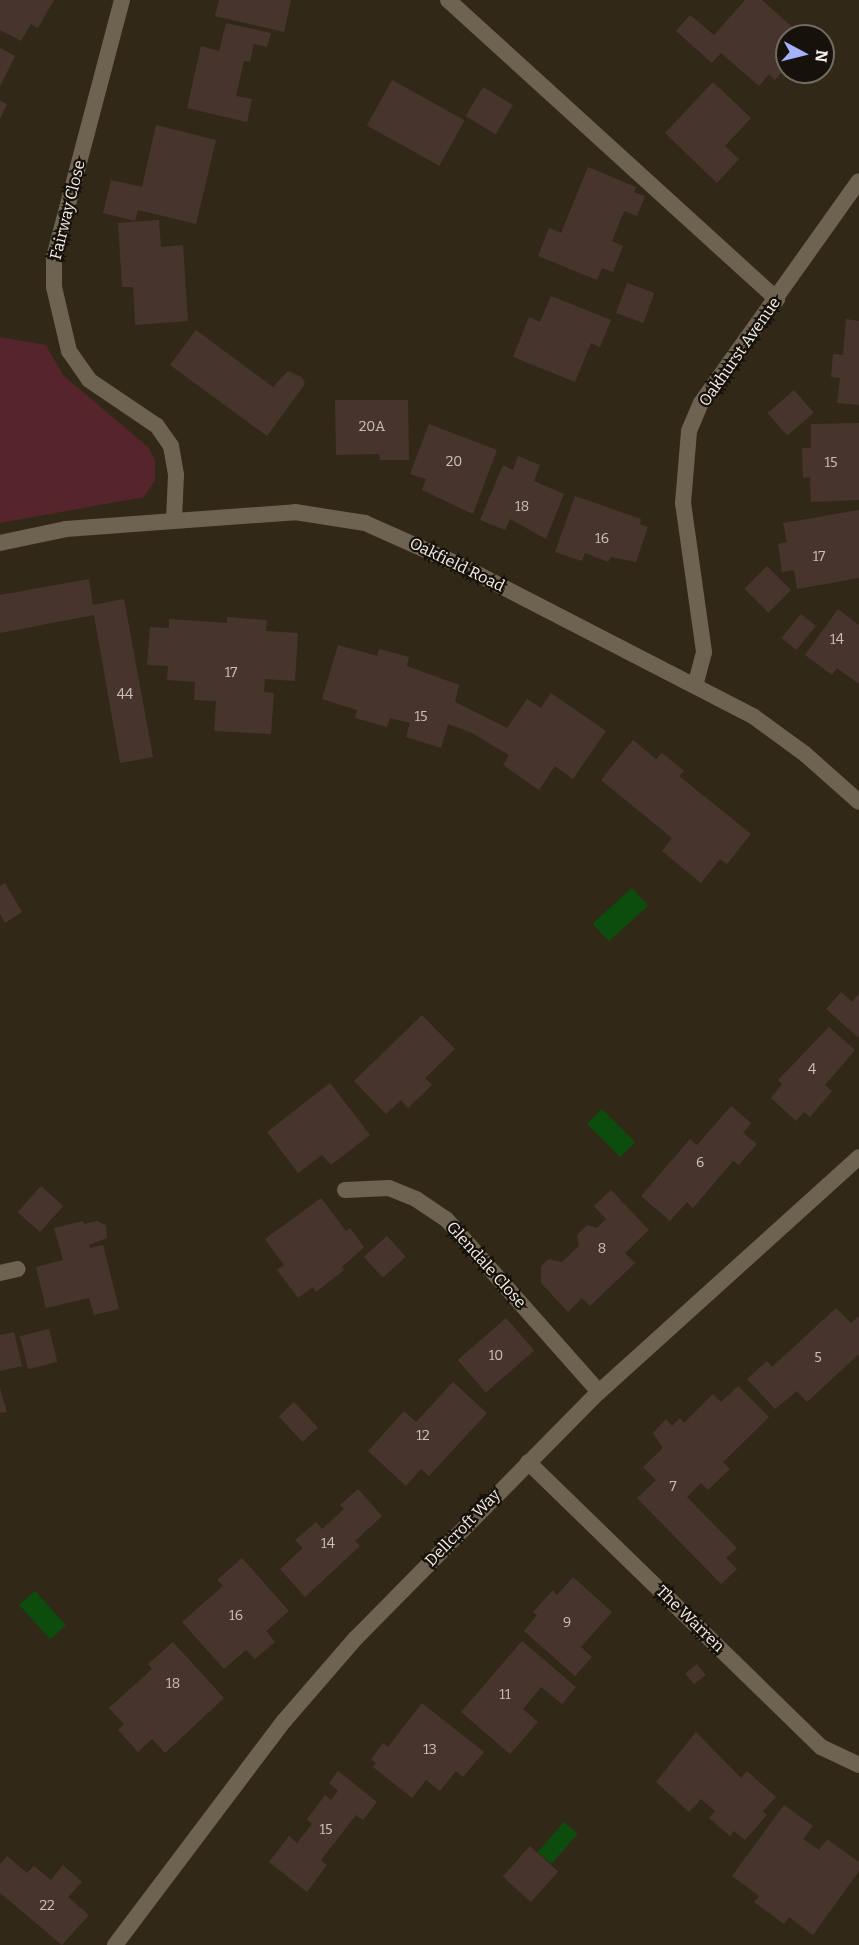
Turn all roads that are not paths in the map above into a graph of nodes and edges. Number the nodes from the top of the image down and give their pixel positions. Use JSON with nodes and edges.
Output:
{"nodes":[{"id":1,"x":122,"y":0,"type":"edge"},
{"id":2,"x":448,"y":0,"type":"edge"},
{"id":3,"x":859,"y":181,"type":"edge"},
{"id":4,"x":777,"y":299,"type":"junction"},
{"id":5,"x":174,"y":519,"type":"junction"},
{"id":6,"x":0,"y":543,"type":"edge"},
{"id":7,"x":695,"y":686,"type":"junction"},
{"id":8,"x":859,"y":802,"type":"edge"},
{"id":9,"x":859,"y":1157,"type":"edge"},
{"id":10,"x":345,"y":1190,"type":"dead end"},
{"id":11,"x":18,"y":1269,"type":"dead end"},
{"id":12,"x":0,"y":1272,"type":"edge"},
{"id":13,"x":599,"y":1392,"type":"junction"},
{"id":14,"x":528,"y":1462,"type":"junction"},
{"id":15,"x":859,"y":1765,"type":"edge"},
{"id":16,"x":115,"y":1945,"type":"edge"}],
"edges":[{"from":1,"to":5,"type":"street","name":"Fairway Close"},
{"from":2,"to":4,"type":"street"},
{"from":3,"to":4,"type":"street","name":"Oakhurst Avenue"},
{"from":4,"to":7,"type":"street","name":"Oakhurst Avenue"},
{"from":5,"to":6,"type":"street","name":"Oakfield Road"},
{"from":5,"to":7,"type":"street","name":"Oakfield Road"},
{"from":7,"to":8,"type":"street","name":"Oakfield Road"},
{"from":9,"to":13,"type":"street","name":"Dellcroft Way"},
{"from":10,"to":13,"type":"street","name":"Glendale Close"},
{"from":11,"to":12,"type":"street"},
{"from":13,"to":14,"type":"street","name":"Dellcroft Way"},
{"from":14,"to":15,"type":"street","name":"The Warren"},
{"from":14,"to":16,"type":"street","name":"Dellcroft Way"}]}
